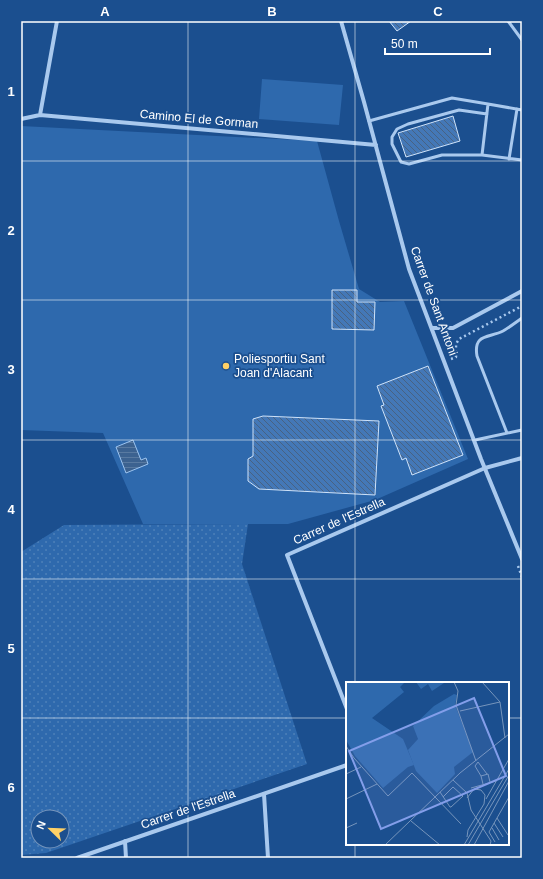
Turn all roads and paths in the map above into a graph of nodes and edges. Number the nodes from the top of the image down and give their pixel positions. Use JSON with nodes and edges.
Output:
{"nodes":[{"id":1,"x":57,"y":21,"type":"edge"},
{"id":2,"x":341,"y":21,"type":"edge"},
{"id":3,"x":508,"y":21,"type":"edge"},
{"id":4,"x":522,"y":40,"type":"edge"},
{"id":5,"x":488,"y":104,"type":"junction"},
{"id":6,"x":517,"y":109,"type":"junction"},
{"id":7,"x":522,"y":110,"type":"edge"},
{"id":8,"x":487,"y":114,"type":"junction"},
{"id":9,"x":40,"y":115,"type":"junction"},
{"id":10,"x":21,"y":119,"type":"edge"},
{"id":11,"x":369,"y":121,"type":"junction"},
{"id":12,"x":376,"y":145,"type":"junction"},
{"id":13,"x":482,"y":155,"type":"junction"},
{"id":14,"x":510,"y":159,"type":"junction"},
{"id":15,"x":522,"y":160,"type":"edge"},
{"id":16,"x":522,"y":291,"type":"edge"},
{"id":17,"x":522,"y":318,"type":"edge"},
{"id":18,"x":432,"y":328,"type":"junction"},
{"id":19,"x":522,"y":430,"type":"edge"},
{"id":20,"x":507,"y":433,"type":"junction"},
{"id":21,"x":474,"y":440,"type":"junction"},
{"id":22,"x":522,"y":458,"type":"edge"},
{"id":23,"x":485,"y":468,"type":"junction"},
{"id":24,"x":522,"y":559,"type":"edge"},
{"id":25,"x":346,"y":706,"type":"edge"},
{"id":26,"x":346,"y":765,"type":"edge"},
{"id":27,"x":264,"y":794,"type":"junction"},
{"id":28,"x":125,"y":841,"type":"junction"},
{"id":29,"x":77,"y":858,"type":"edge"},
{"id":30,"x":126,"y":858,"type":"edge"},
{"id":31,"x":268,"y":858,"type":"edge"}],
"edges":[{"from":1,"to":9,"type":"street"},
{"from":2,"to":11,"type":"street","name":"Carrer de Sant Antoni"},
{"from":3,"to":4,"type":"lane"},
{"from":5,"to":6,"type":"lane"},
{"from":5,"to":8,"type":"lane"},
{"from":5,"to":11,"type":"lane"},
{"from":6,"to":7,"type":"lane"},
{"from":6,"to":14,"type":"lane"},
{"from":8,"to":13,"type":"lane"},
{"from":8,"to":13,"type":"lane"},
{"from":9,"to":10,"type":"street","name":"Camino El de Gorman"},
{"from":9,"to":12,"type":"street","name":"Camino El de Gorman"},
{"from":11,"to":12,"type":"street","name":"Carrer de Sant Antoni"},
{"from":12,"to":18,"type":"street","name":"Carrer de Sant Antoni"},
{"from":13,"to":14,"type":"lane"},
{"from":14,"to":15,"type":"lane"},
{"from":16,"to":18,"type":"street"},
{"from":17,"to":20,"type":"lane"},
{"from":18,"to":21,"type":"street","name":"Carrer de Sant Antoni"},
{"from":19,"to":20,"type":"lane"},
{"from":20,"to":21,"type":"lane"},
{"from":21,"to":23,"type":"street","name":"Carrer de Sant Antoni"},
{"from":22,"to":23,"type":"street"},
{"from":23,"to":24,"type":"street","name":"Carrer de Sant Antoni"},
{"from":23,"to":25,"type":"street","name":"Carrer de l'Estrella"},
{"from":26,"to":27,"type":"street","name":"Carrer de l'Estrella"},
{"from":27,"to":28,"type":"street","name":"Carrer de l'Estrella"},
{"from":27,"to":31,"type":"street"},
{"from":28,"to":29,"type":"street","name":"Carrer de l'Estrella"},
{"from":28,"to":30,"type":"street"}]}
